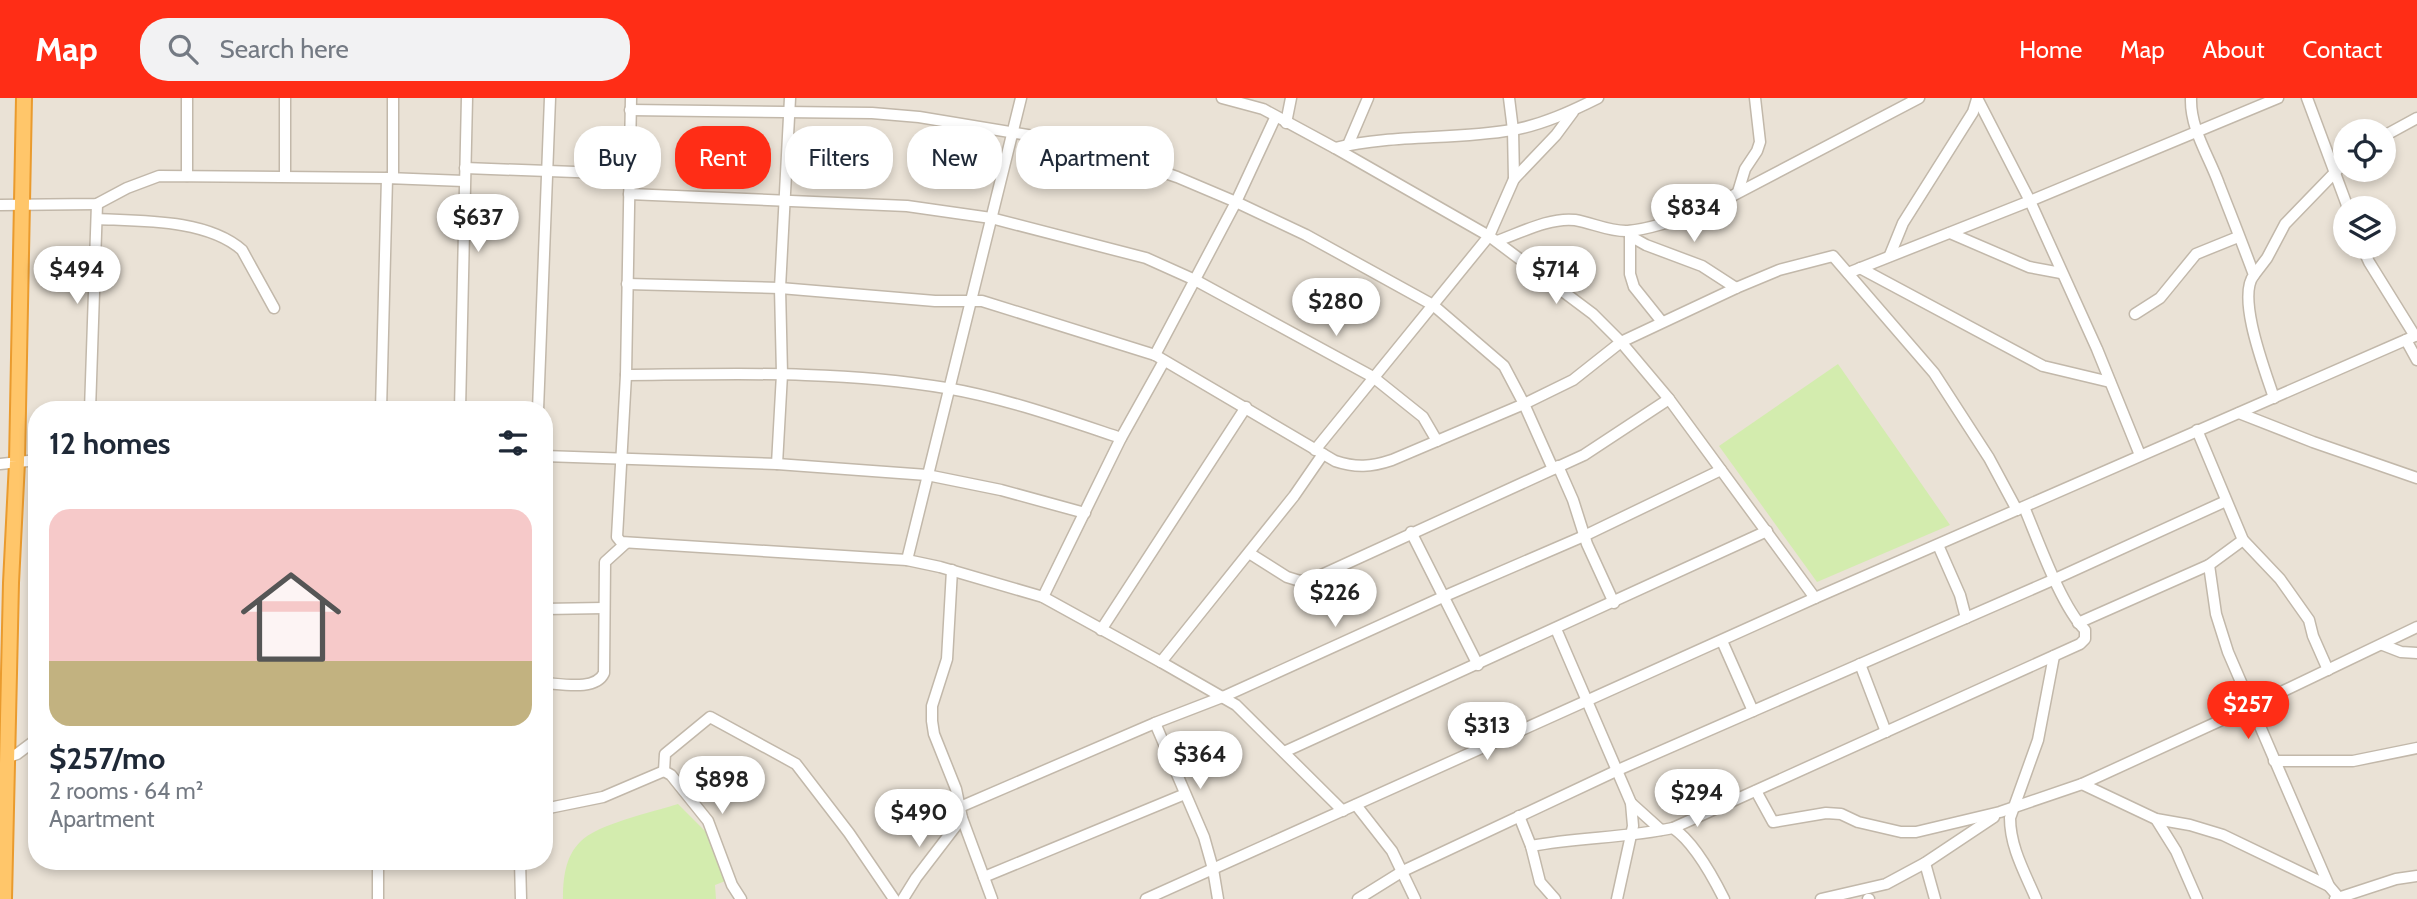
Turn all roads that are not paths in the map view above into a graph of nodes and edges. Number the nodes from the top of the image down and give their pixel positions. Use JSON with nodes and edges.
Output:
{"nodes":[{"id":1,"x":24,"y":98,"type":"edge"},
{"id":2,"x":187,"y":98,"type":"edge"},
{"id":3,"x":285,"y":98,"type":"edge"},
{"id":4,"x":393,"y":98,"type":"edge"},
{"id":5,"x":467,"y":98,"type":"edge"},
{"id":6,"x":550,"y":98,"type":"edge"},
{"id":7,"x":631,"y":98,"type":"edge"},
{"id":8,"x":790,"y":98,"type":"edge"},
{"id":9,"x":1021,"y":98,"type":"edge"},
{"id":10,"x":1222,"y":98,"type":"edge"},
{"id":11,"x":1291,"y":98,"type":"edge"},
{"id":12,"x":1368,"y":98,"type":"edge"},
{"id":13,"x":1509,"y":98,"type":"edge"},
{"id":14,"x":1598,"y":98,"type":"edge"},
{"id":15,"x":1755,"y":98,"type":"edge"},
{"id":16,"x":1919,"y":98,"type":"edge"},
{"id":17,"x":2191,"y":98,"type":"edge"},
{"id":18,"x":2278,"y":98,"type":"edge"},
{"id":19,"x":2307,"y":98,"type":"edge"},
{"id":20,"x":1262,"y":104,"type":"edge"},
{"id":21,"x":630,"y":110,"type":"junction"},
{"id":22,"x":1575,"y":110,"type":"junction"},
{"id":23,"x":790,"y":112,"type":"junction"},
{"id":24,"x":1275,"y":118,"type":"junction"},
{"id":25,"x":2417,"y":118,"type":"edge"},
{"id":26,"x":1286,"y":123,"type":"junction"},
{"id":27,"x":630,"y":126,"type":"edge"},
{"id":28,"x":2396,"y":129,"type":"edge"},
{"id":29,"x":1513,"y":130,"type":"junction"},
{"id":30,"x":1012,"y":131,"type":"junction"},
{"id":31,"x":2197,"y":132,"type":"junction"},
{"id":32,"x":1348,"y":145,"type":"junction"},
{"id":33,"x":1335,"y":148,"type":"junction"},
{"id":34,"x":2333,"y":165,"type":"edge"},
{"id":35,"x":465,"y":168,"type":"junction"},
{"id":36,"x":548,"y":172,"type":"junction"},
{"id":37,"x":2333,"y":172,"type":"edge"},
{"id":38,"x":574,"y":173,"type":"edge"},
{"id":39,"x":187,"y":176,"type":"junction"},
{"id":40,"x":285,"y":176,"type":"junction"},
{"id":41,"x":390,"y":178,"type":"junction"},
{"id":42,"x":1514,"y":180,"type":"junction"},
{"id":43,"x":464,"y":181,"type":"junction"},
{"id":44,"x":629,"y":189,"type":"edge"},
{"id":45,"x":1738,"y":192,"type":"junction"},
{"id":46,"x":629,"y":194,"type":"junction"},
{"id":47,"x":786,"y":200,"type":"junction"},
{"id":48,"x":2031,"y":201,"type":"junction"},
{"id":49,"x":1236,"y":202,"type":"junction"},
{"id":50,"x":22,"y":204,"type":"junction"},
{"id":51,"x":97,"y":204,"type":"junction"},
{"id":52,"x":0,"y":205,"type":"edge"},
{"id":53,"x":991,"y":218,"type":"junction"},
{"id":54,"x":96,"y":219,"type":"junction"},
{"id":55,"x":1630,"y":233,"type":"junction"},
{"id":56,"x":1950,"y":233,"type":"junction"},
{"id":57,"x":2238,"y":237,"type":"junction"},
{"id":58,"x":1493,"y":239,"type":"junction"},
{"id":59,"x":1890,"y":255,"type":"junction"},
{"id":60,"x":2368,"y":259,"type":"edge"},
{"id":61,"x":1860,"y":268,"type":"junction"},
{"id":62,"x":1848,"y":273,"type":"junction"},
{"id":63,"x":2062,"y":273,"type":"junction"},
{"id":64,"x":2254,"y":275,"type":"junction"},
{"id":65,"x":1195,"y":280,"type":"junction"},
{"id":66,"x":627,"y":284,"type":"junction"},
{"id":67,"x":780,"y":288,"type":"junction"},
{"id":68,"x":1737,"y":288,"type":"junction"},
{"id":69,"x":971,"y":300,"type":"junction"},
{"id":70,"x":1433,"y":305,"type":"junction"},
{"id":71,"x":274,"y":308,"type":"dead end"},
{"id":72,"x":2135,"y":314,"type":"dead end"},
{"id":73,"x":1662,"y":322,"type":"junction"},
{"id":74,"x":2413,"y":337,"type":"edge"},
{"id":75,"x":1621,"y":342,"type":"junction"},
{"id":76,"x":1160,"y":358,"type":"junction"},
{"id":77,"x":2417,"y":360,"type":"edge"},
{"id":78,"x":782,"y":374,"type":"junction"},
{"id":79,"x":626,"y":375,"type":"junction"},
{"id":80,"x":1373,"y":377,"type":"junction"},
{"id":81,"x":2110,"y":382,"type":"junction"},
{"id":82,"x":949,"y":388,"type":"junction"},
{"id":83,"x":2274,"y":398,"type":"junction"},
{"id":84,"x":1669,"y":399,"type":"junction"},
{"id":85,"x":90,"y":401,"type":"edge"},
{"id":86,"x":381,"y":401,"type":"edge"},
{"id":87,"x":460,"y":401,"type":"edge"},
{"id":88,"x":538,"y":401,"type":"edge"},
{"id":89,"x":1524,"y":404,"type":"junction"},
{"id":90,"x":1246,"y":407,"type":"junction"},
{"id":91,"x":2239,"y":413,"type":"junction"},
{"id":92,"x":2197,"y":430,"type":"junction"},
{"id":93,"x":1121,"y":438,"type":"junction"},
{"id":94,"x":1437,"y":441,"type":"junction"},
{"id":95,"x":1319,"y":452,"type":"junction"},
{"id":96,"x":2140,"y":455,"type":"junction"},
{"id":97,"x":553,"y":456,"type":"edge"},
{"id":98,"x":622,"y":458,"type":"junction"},
{"id":99,"x":28,"y":461,"type":"edge"},
{"id":100,"x":17,"y":462,"type":"junction"},
{"id":101,"x":0,"y":464,"type":"edge"},
{"id":102,"x":777,"y":464,"type":"junction"},
{"id":103,"x":1556,"y":468,"type":"junction"},
{"id":104,"x":1721,"y":470,"type":"junction"},
{"id":105,"x":927,"y":475,"type":"junction"},
{"id":106,"x":2417,"y":478,"type":"edge"},
{"id":107,"x":2226,"y":501,"type":"junction"},
{"id":108,"x":2020,"y":509,"type":"junction"},
{"id":109,"x":1085,"y":513,"type":"junction"},
{"id":110,"x":1767,"y":531,"type":"junction"},
{"id":111,"x":1411,"y":532,"type":"junction"},
{"id":112,"x":1584,"y":536,"type":"junction"},
{"id":113,"x":2243,"y":540,"type":"junction"},
{"id":114,"x":626,"y":543,"type":"junction"},
{"id":115,"x":1938,"y":545,"type":"junction"},
{"id":116,"x":1249,"y":553,"type":"junction"},
{"id":117,"x":907,"y":560,"type":"junction"},
{"id":118,"x":2209,"y":565,"type":"junction"},
{"id":119,"x":952,"y":570,"type":"junction"},
{"id":120,"x":2055,"y":579,"type":"junction"},
{"id":121,"x":6,"y":583,"type":"edge"},
{"id":122,"x":1445,"y":596,"type":"junction"},
{"id":123,"x":1043,"y":597,"type":"junction"},
{"id":124,"x":1815,"y":598,"type":"junction"},
{"id":125,"x":1614,"y":603,"type":"junction"},
{"id":126,"x":604,"y":608,"type":"junction"},
{"id":127,"x":553,"y":609,"type":"edge"},
{"id":128,"x":1966,"y":618,"type":"junction"},
{"id":129,"x":2078,"y":623,"type":"junction"},
{"id":130,"x":2417,"y":628,"type":"edge"},
{"id":131,"x":1556,"y":629,"type":"junction"},
{"id":132,"x":1101,"y":630,"type":"junction"},
{"id":133,"x":1722,"y":641,"type":"junction"},
{"id":134,"x":2383,"y":645,"type":"junction"},
{"id":135,"x":2417,"y":653,"type":"edge"},
{"id":136,"x":2054,"y":656,"type":"junction"},
{"id":137,"x":1161,"y":662,"type":"junction"},
{"id":138,"x":1860,"y":664,"type":"junction"},
{"id":139,"x":1478,"y":665,"type":"junction"},
{"id":140,"x":2328,"y":670,"type":"junction"},
{"id":141,"x":553,"y":683,"type":"edge"},
{"id":142,"x":1225,"y":696,"type":"junction"},
{"id":143,"x":1587,"y":701,"type":"junction"},
{"id":144,"x":2250,"y":707,"type":"junction"},
{"id":145,"x":1753,"y":711,"type":"junction"},
{"id":146,"x":1155,"y":723,"type":"junction"},
{"id":147,"x":1886,"y":732,"type":"junction"},
{"id":148,"x":28,"y":746,"type":"edge"},
{"id":149,"x":2417,"y":748,"type":"edge"},
{"id":150,"x":1284,"y":752,"type":"junction"},
{"id":151,"x":2274,"y":761,"type":"junction"},
{"id":152,"x":4,"y":762,"type":"edge"},
{"id":153,"x":1618,"y":770,"type":"junction"},
{"id":154,"x":664,"y":771,"type":"junction"},
{"id":155,"x":2082,"y":784,"type":"junction"},
{"id":156,"x":1756,"y":790,"type":"junction"},
{"id":157,"x":1185,"y":794,"type":"junction"},
{"id":158,"x":1631,"y":803,"type":"junction"},
{"id":159,"x":1356,"y":806,"type":"junction"},
{"id":160,"x":553,"y":807,"type":"edge"},
{"id":161,"x":2012,"y":808,"type":"junction"},
{"id":162,"x":1343,"y":811,"type":"junction"},
{"id":163,"x":961,"y":813,"type":"junction"},
{"id":164,"x":2000,"y":813,"type":"junction"},
{"id":165,"x":1519,"y":816,"type":"junction"},
{"id":166,"x":2156,"y":819,"type":"junction"},
{"id":167,"x":1673,"y":828,"type":"junction"},
{"id":168,"x":1661,"y":830,"type":"junction"},
{"id":169,"x":1631,"y":835,"type":"junction"},
{"id":170,"x":1531,"y":846,"type":"junction"},
{"id":171,"x":1925,"y":863,"type":"junction"},
{"id":172,"x":1213,"y":869,"type":"junction"},
{"id":173,"x":378,"y":870,"type":"edge"},
{"id":174,"x":520,"y":870,"type":"edge"},
{"id":175,"x":1403,"y":871,"type":"junction"},
{"id":176,"x":2417,"y":876,"type":"edge"},
{"id":177,"x":984,"y":877,"type":"junction"},
{"id":178,"x":2329,"y":886,"type":"junction"},
{"id":179,"x":1869,"y":896,"type":"edge"},
{"id":180,"x":4,"y":899,"type":"edge"},
{"id":181,"x":377,"y":899,"type":"edge"},
{"id":182,"x":520,"y":899,"type":"edge"},
{"id":183,"x":741,"y":899,"type":"edge"},
{"id":184,"x":894,"y":899,"type":"edge"},
{"id":185,"x":903,"y":899,"type":"edge"},
{"id":186,"x":992,"y":899,"type":"edge"},
{"id":187,"x":1146,"y":899,"type":"edge"},
{"id":188,"x":1218,"y":899,"type":"edge"},
{"id":189,"x":1358,"y":899,"type":"edge"},
{"id":190,"x":1415,"y":899,"type":"edge"},
{"id":191,"x":1555,"y":899,"type":"edge"},
{"id":192,"x":1616,"y":899,"type":"edge"},
{"id":193,"x":1724,"y":899,"type":"edge"},
{"id":194,"x":1821,"y":899,"type":"edge"},
{"id":195,"x":1935,"y":899,"type":"edge"},
{"id":196,"x":2036,"y":899,"type":"edge"},
{"id":197,"x":2197,"y":899,"type":"edge"},
{"id":198,"x":2338,"y":899,"type":"edge"}],
"edges":[{"from":1,"to":50,"type":"highway"},
{"from":2,"to":39,"type":"street"},
{"from":3,"to":40,"type":"street"},
{"from":4,"to":41,"type":"street"},
{"from":5,"to":35,"type":"street"},
{"from":6,"to":36,"type":"street"},
{"from":7,"to":21,"type":"street"},
{"from":8,"to":23,"type":"street"},
{"from":9,"to":30,"type":"street"},
{"from":10,"to":20,"type":"street"},
{"from":11,"to":26,"type":"street"},
{"from":12,"to":32,"type":"street"},
{"from":13,"to":29,"type":"street"},
{"from":14,"to":22,"type":"street"},
{"from":15,"to":45,"type":"street"},
{"from":16,"to":45,"type":"street"},
{"from":17,"to":31,"type":"street"},
{"from":18,"to":31,"type":"street"},
{"from":19,"to":34,"type":"street"},
{"from":20,"to":24,"type":"street"},
{"from":21,"to":23,"type":"street"},
{"from":21,"to":27,"type":"street"},
{"from":22,"to":29,"type":"street"},
{"from":22,"to":42,"type":"street"},
{"from":23,"to":30,"type":"street"},
{"from":23,"to":47,"type":"street"},
{"from":24,"to":26,"type":"street"},
{"from":24,"to":49,"type":"street"},
{"from":25,"to":28,"type":"street"},
{"from":26,"to":33,"type":"street"},
{"from":29,"to":32,"type":"street"},
{"from":29,"to":42,"type":"street"},
{"from":30,"to":49,"type":"street"},
{"from":30,"to":53,"type":"street"},
{"from":31,"to":48,"type":"street"},
{"from":31,"to":57,"type":"street"},
{"from":32,"to":33,"type":"street"},
{"from":33,"to":58,"type":"street"},
{"from":35,"to":36,"type":"street"},
{"from":35,"to":43,"type":"street"},
{"from":36,"to":38,"type":"street"},
{"from":36,"to":88,"type":"street"},
{"from":37,"to":64,"type":"street"},
{"from":39,"to":40,"type":"street"},
{"from":39,"to":51,"type":"street"},
{"from":40,"to":41,"type":"street"},
{"from":41,"to":43,"type":"street"},
{"from":41,"to":86,"type":"street"},
{"from":42,"to":58,"type":"street"},
{"from":43,"to":87,"type":"street"},
{"from":44,"to":46,"type":"street"},
{"from":45,"to":55,"type":"street"},
{"from":46,"to":47,"type":"street"},
{"from":46,"to":66,"type":"street"},
{"from":47,"to":53,"type":"street"},
{"from":47,"to":67,"type":"street"},
{"from":48,"to":56,"type":"street"},
{"from":48,"to":59,"type":"street"},
{"from":48,"to":63,"type":"street"},
{"from":49,"to":65,"type":"street"},
{"from":49,"to":70,"type":"street"},
{"from":50,"to":51,"type":"street"},
{"from":50,"to":52,"type":"street"},
{"from":50,"to":100,"type":"highway"},
{"from":51,"to":54,"type":"street"},
{"from":53,"to":65,"type":"street"},
{"from":53,"to":69,"type":"street"},
{"from":54,"to":71,"type":"street"},
{"from":54,"to":85,"type":"street"},
{"from":55,"to":58,"type":"street"},
{"from":55,"to":68,"type":"street"},
{"from":55,"to":73,"type":"street"},
{"from":56,"to":59,"type":"street"},
{"from":56,"to":63,"type":"street"},
{"from":57,"to":64,"type":"street"},
{"from":57,"to":72,"type":"street"},
{"from":58,"to":70,"type":"street"},
{"from":58,"to":75,"type":"street"},
{"from":59,"to":61,"type":"street"},
{"from":60,"to":74,"type":"street"},
{"from":61,"to":62,"type":"street"},
{"from":61,"to":81,"type":"street"},
{"from":62,"to":68,"type":"street"},
{"from":62,"to":108,"type":"street"},
{"from":63,"to":81,"type":"street"},
{"from":64,"to":83,"type":"street"},
{"from":65,"to":76,"type":"street"},
{"from":65,"to":80,"type":"street"},
{"from":66,"to":67,"type":"street"},
{"from":66,"to":79,"type":"street"},
{"from":67,"to":69,"type":"street"},
{"from":67,"to":78,"type":"street"},
{"from":68,"to":73,"type":"street"},
{"from":69,"to":76,"type":"street"},
{"from":69,"to":82,"type":"street"},
{"from":70,"to":80,"type":"street"},
{"from":70,"to":89,"type":"street"},
{"from":73,"to":75,"type":"street"},
{"from":74,"to":77,"type":"street"},
{"from":74,"to":83,"type":"street"},
{"from":75,"to":84,"type":"street"},
{"from":75,"to":89,"type":"street"},
{"from":76,"to":90,"type":"street"},
{"from":76,"to":93,"type":"street"},
{"from":78,"to":79,"type":"street"},
{"from":78,"to":82,"type":"street"},
{"from":78,"to":102,"type":"street"},
{"from":79,"to":98,"type":"street"},
{"from":80,"to":94,"type":"street"},
{"from":80,"to":95,"type":"street"},
{"from":81,"to":96,"type":"street"},
{"from":82,"to":93,"type":"street"},
{"from":82,"to":105,"type":"street"},
{"from":83,"to":91,"type":"street"},
{"from":84,"to":103,"type":"street"},
{"from":84,"to":104,"type":"street"},
{"from":89,"to":94,"type":"street"},
{"from":89,"to":103,"type":"street"},
{"from":90,"to":95,"type":"street"},
{"from":90,"to":132,"type":"street"},
{"from":91,"to":92,"type":"street"},
{"from":91,"to":106,"type":"street"},
{"from":92,"to":96,"type":"street"},
{"from":92,"to":107,"type":"street"},
{"from":93,"to":109,"type":"street"},
{"from":94,"to":95,"type":"street"},
{"from":95,"to":116,"type":"street"},
{"from":96,"to":108,"type":"street"},
{"from":97,"to":98,"type":"street"},
{"from":98,"to":102,"type":"street"},
{"from":98,"to":114,"type":"street"},
{"from":99,"to":100,"type":"street"},
{"from":100,"to":101,"type":"street"},
{"from":100,"to":121,"type":"highway"},
{"from":102,"to":105,"type":"street"},
{"from":103,"to":111,"type":"street"},
{"from":103,"to":112,"type":"street"},
{"from":104,"to":110,"type":"street"},
{"from":104,"to":112,"type":"street"},
{"from":105,"to":109,"type":"street"},
{"from":105,"to":117,"type":"street"},
{"from":107,"to":113,"type":"street"},
{"from":107,"to":120,"type":"street"},
{"from":108,"to":115,"type":"street"},
{"from":108,"to":120,"type":"street"},
{"from":109,"to":123,"type":"street"},
{"from":110,"to":124,"type":"street"},
{"from":110,"to":125,"type":"street"},
{"from":111,"to":116,"type":"street"},
{"from":111,"to":122,"type":"street"},
{"from":112,"to":122,"type":"street"},
{"from":112,"to":125,"type":"street"},
{"from":113,"to":118,"type":"street"},
{"from":113,"to":140,"type":"street"},
{"from":114,"to":117,"type":"street"},
{"from":114,"to":126,"type":"street"},
{"from":115,"to":124,"type":"street"},
{"from":115,"to":128,"type":"street"},
{"from":116,"to":137,"type":"street"},
{"from":117,"to":119,"type":"street"},
{"from":118,"to":129,"type":"street"},
{"from":118,"to":144,"type":"street"},
{"from":119,"to":123,"type":"street"},
{"from":119,"to":163,"type":"street"},
{"from":120,"to":128,"type":"street"},
{"from":120,"to":129,"type":"street"},
{"from":121,"to":152,"type":"highway"},
{"from":122,"to":139,"type":"street"},
{"from":122,"to":142,"type":"street"},
{"from":123,"to":132,"type":"street"},
{"from":124,"to":133,"type":"street"},
{"from":125,"to":131,"type":"street"},
{"from":126,"to":127,"type":"street"},
{"from":126,"to":141,"type":"street"},
{"from":128,"to":138,"type":"street"},
{"from":129,"to":136,"type":"street"},
{"from":130,"to":134,"type":"street"},
{"from":131,"to":139,"type":"street"},
{"from":131,"to":143,"type":"street"},
{"from":132,"to":137,"type":"street"},
{"from":133,"to":143,"type":"street"},
{"from":133,"to":145,"type":"street"},
{"from":134,"to":135,"type":"street"},
{"from":134,"to":140,"type":"street"},
{"from":136,"to":147,"type":"street"},
{"from":136,"to":161,"type":"street"},
{"from":137,"to":142,"type":"street"},
{"from":138,"to":145,"type":"street"},
{"from":138,"to":147,"type":"street"},
{"from":139,"to":150,"type":"street"},
{"from":140,"to":144,"type":"street"},
{"from":142,"to":146,"type":"street"},
{"from":142,"to":150,"type":"street"},
{"from":143,"to":153,"type":"street"},
{"from":143,"to":159,"type":"street"},
{"from":144,"to":151,"type":"street"},
{"from":144,"to":155,"type":"street"},
{"from":145,"to":153,"type":"street"},
{"from":146,"to":157,"type":"street"},
{"from":146,"to":163,"type":"street"},
{"from":147,"to":156,"type":"street"},
{"from":148,"to":152,"type":"street"},
{"from":149,"to":151,"type":"street"},
{"from":150,"to":162,"type":"street"},
{"from":151,"to":178,"type":"street"},
{"from":152,"to":180,"type":"highway"},
{"from":153,"to":158,"type":"street"},
{"from":153,"to":165,"type":"street"},
{"from":154,"to":160,"type":"street"},
{"from":154,"to":183,"type":"street"},
{"from":154,"to":184,"type":"street"},
{"from":155,"to":161,"type":"street"},
{"from":155,"to":166,"type":"street"},
{"from":156,"to":164,"type":"street"},
{"from":156,"to":167,"type":"street"},
{"from":157,"to":172,"type":"street"},
{"from":157,"to":177,"type":"street"},
{"from":158,"to":168,"type":"street"},
{"from":158,"to":169,"type":"street"},
{"from":159,"to":162,"type":"street"},
{"from":159,"to":175,"type":"street"},
{"from":161,"to":164,"type":"street"},
{"from":161,"to":196,"type":"street"},
{"from":162,"to":172,"type":"street"},
{"from":163,"to":177,"type":"street"},
{"from":163,"to":185,"type":"street"},
{"from":164,"to":171,"type":"street"},
{"from":165,"to":170,"type":"street"},
{"from":165,"to":175,"type":"street"},
{"from":166,"to":178,"type":"street"},
{"from":166,"to":197,"type":"street"},
{"from":167,"to":168,"type":"street"},
{"from":167,"to":193,"type":"street"},
{"from":168,"to":169,"type":"street"},
{"from":169,"to":170,"type":"street"},
{"from":169,"to":192,"type":"street"},
{"from":170,"to":191,"type":"street"},
{"from":171,"to":179,"type":"street"},
{"from":171,"to":195,"type":"street"},
{"from":172,"to":187,"type":"street"},
{"from":172,"to":188,"type":"street"},
{"from":173,"to":181,"type":"street"},
{"from":174,"to":182,"type":"street"},
{"from":175,"to":189,"type":"street"},
{"from":175,"to":190,"type":"street"},
{"from":176,"to":198,"type":"street"},
{"from":177,"to":186,"type":"street"},
{"from":178,"to":198,"type":"street"},
{"from":179,"to":194,"type":"street"}]}
